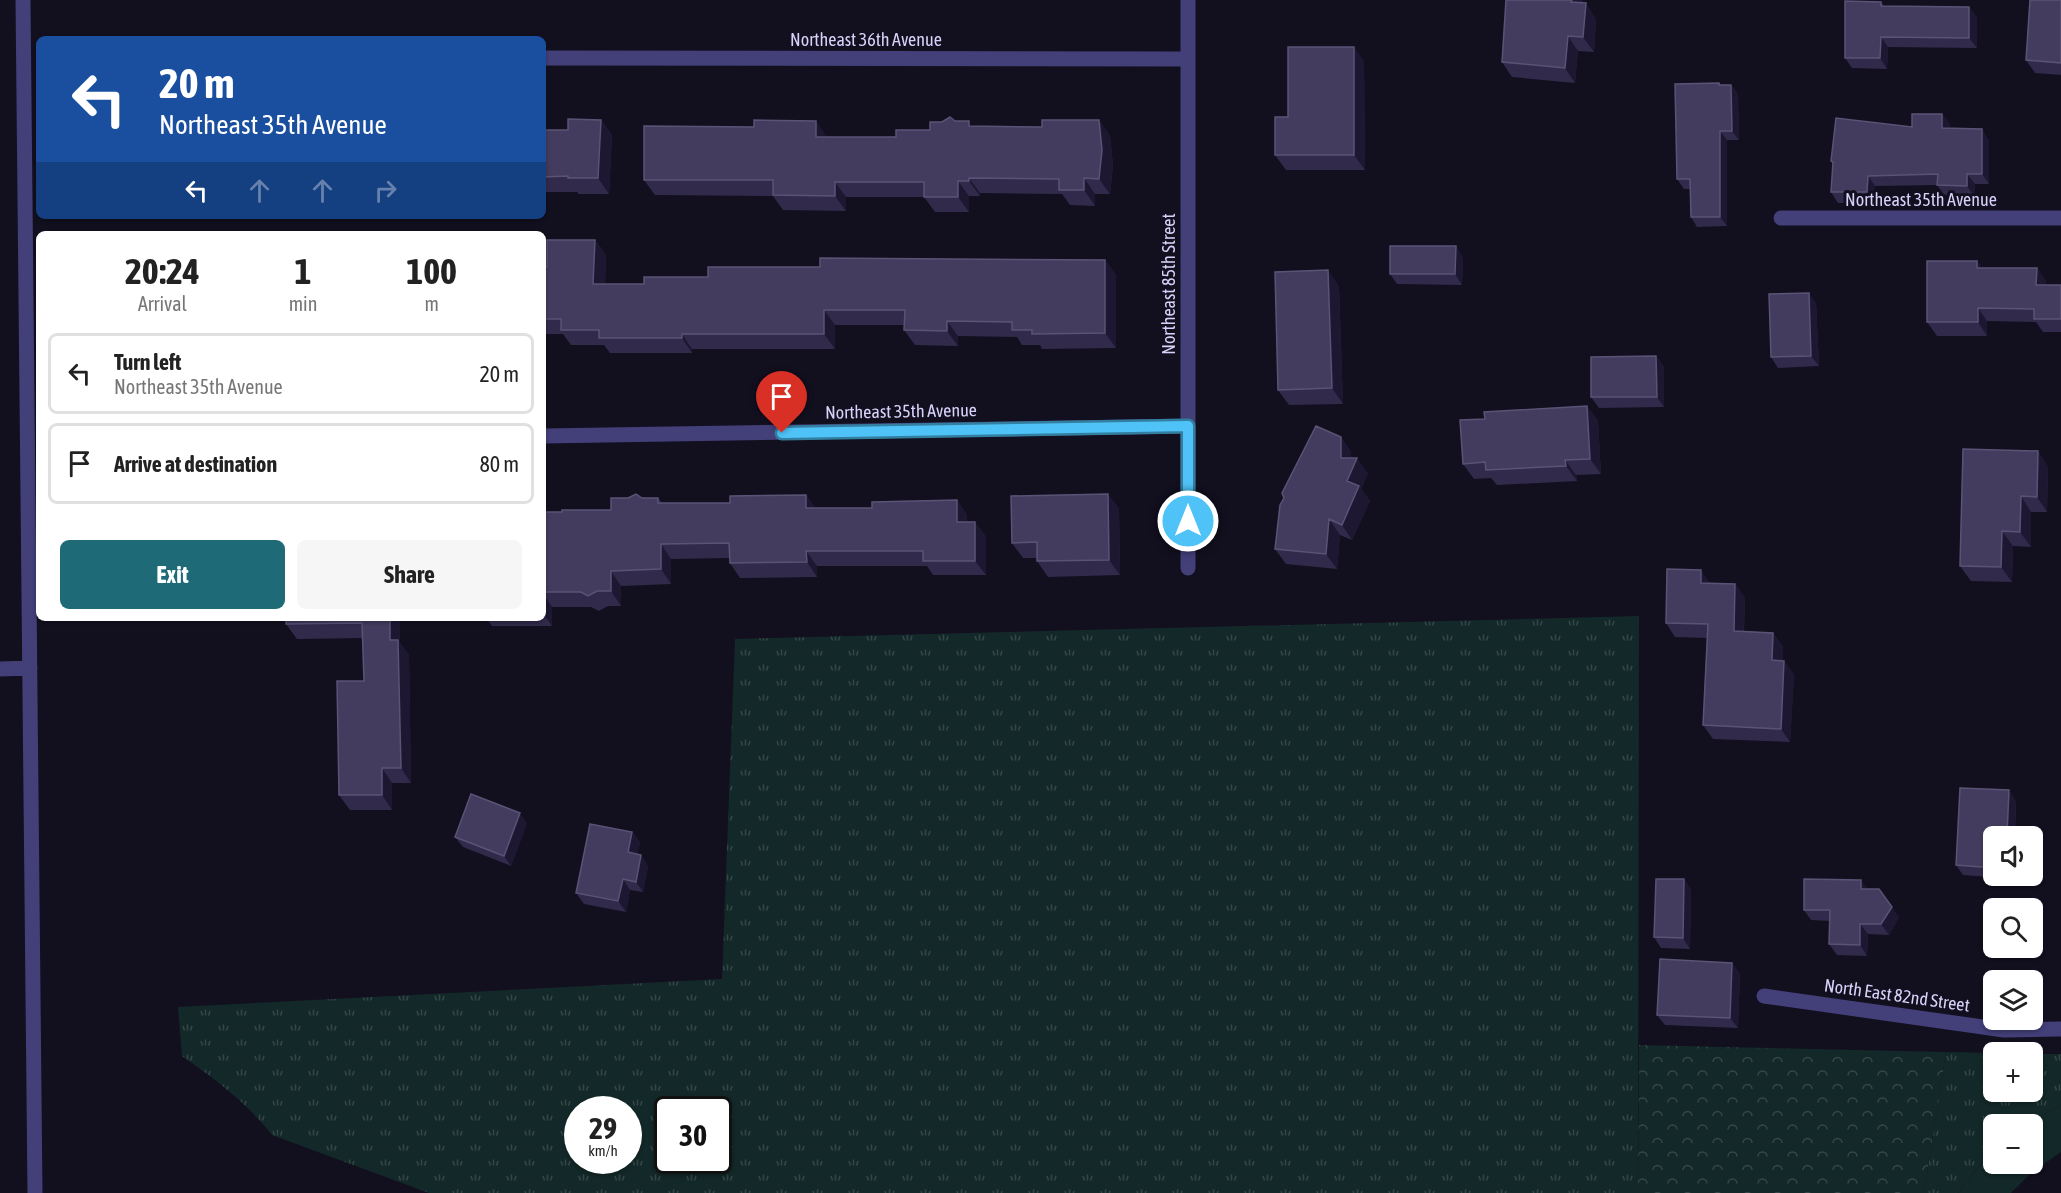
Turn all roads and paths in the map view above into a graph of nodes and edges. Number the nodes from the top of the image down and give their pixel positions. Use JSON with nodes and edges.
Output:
{"nodes":[{"id":1,"x":23,"y":0,"type":"edge"},
{"id":2,"x":1188,"y":0,"type":"edge"},
{"id":3,"x":31,"y":56,"type":"edge"},
{"id":4,"x":546,"y":57,"type":"edge"},
{"id":5,"x":1188,"y":59,"type":"junction"},
{"id":6,"x":1781,"y":218,"type":"dead end"},
{"id":7,"x":2061,"y":218,"type":"edge"},
{"id":8,"x":1188,"y":426,"type":"junction"},
{"id":9,"x":546,"y":436,"type":"edge"},
{"id":10,"x":1188,"y":568,"type":"dead end"},
{"id":11,"x":30,"y":668,"type":"junction"},
{"id":12,"x":0,"y":669,"type":"edge"},
{"id":13,"x":1764,"y":996,"type":"dead end"},
{"id":14,"x":2061,"y":1029,"type":"edge"},
{"id":15,"x":35,"y":1193,"type":"edge"}],
"edges":[{"from":1,"to":3,"type":"street"},
{"from":2,"to":5,"type":"street","name":"Northeast 85th Street"},
{"from":3,"to":11,"type":"street"},
{"from":4,"to":5,"type":"street","name":"Northeast 36th Avenue"},
{"from":5,"to":8,"type":"street","name":"Northeast 85th Street"},
{"from":6,"to":7,"type":"street","name":"Northeast 35th Avenue"},
{"from":8,"to":9,"type":"street","name":"Northeast 35th Avenue"},
{"from":8,"to":10,"type":"street","name":"Northeast 85th Street"},
{"from":11,"to":12,"type":"street"},
{"from":11,"to":15,"type":"street"},
{"from":13,"to":14,"type":"street","name":"North East 82nd Street"}]}
